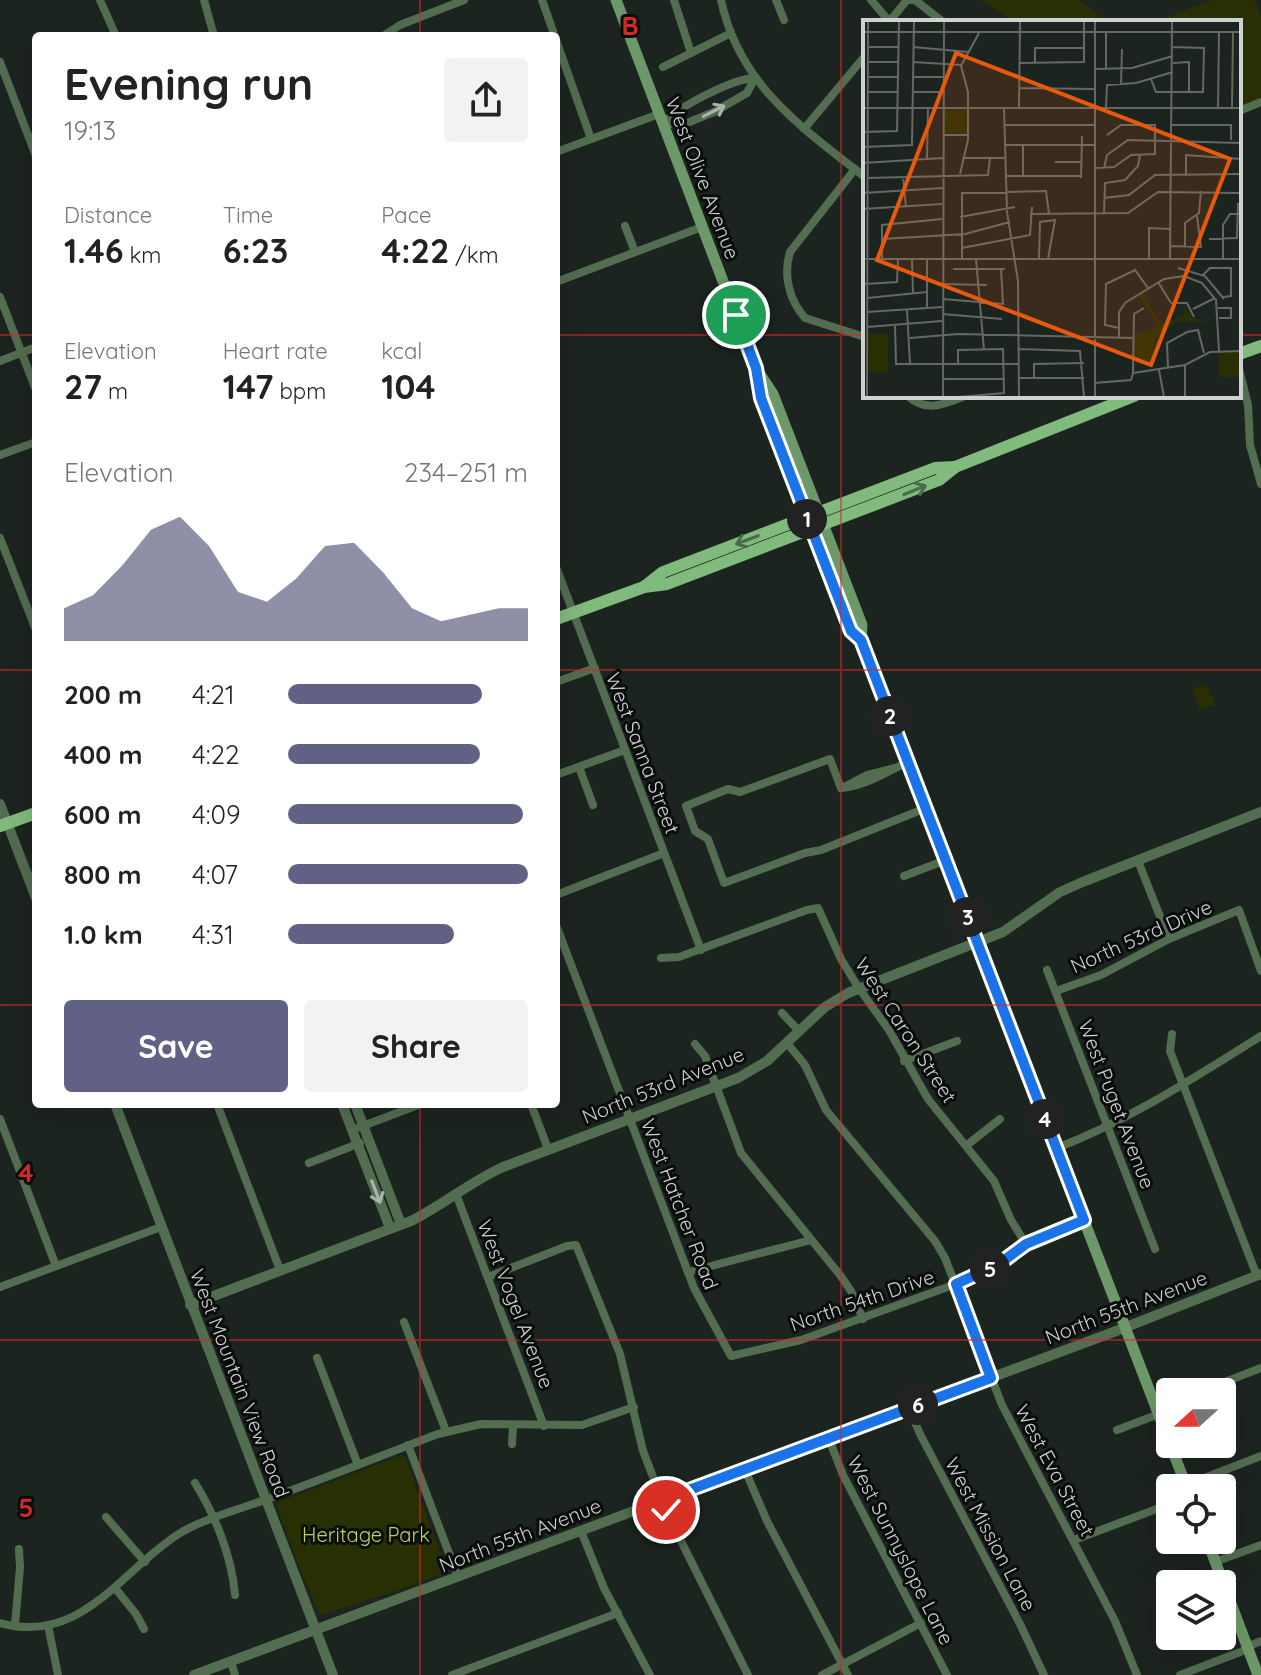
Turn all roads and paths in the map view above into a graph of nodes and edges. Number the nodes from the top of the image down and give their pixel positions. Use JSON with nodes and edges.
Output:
{"nodes":[{"id":1,"x":100,"y":0,"type":"edge"},
{"id":2,"x":204,"y":0,"type":"edge"},
{"id":3,"x":464,"y":0,"type":"edge"},
{"id":4,"x":542,"y":0,"type":"edge"},
{"id":5,"x":616,"y":0,"type":"edge"},
{"id":6,"x":674,"y":0,"type":"edge"},
{"id":7,"x":721,"y":0,"type":"edge"},
{"id":8,"x":776,"y":0,"type":"edge"},
{"id":9,"x":871,"y":0,"type":"edge"},
{"id":10,"x":784,"y":20,"type":"dead end"},
{"id":11,"x":888,"y":20,"type":"edge"},
{"id":12,"x":890,"y":20,"type":"edge"},
{"id":13,"x":940,"y":20,"type":"edge"},
{"id":14,"x":114,"y":32,"type":"edge"},
{"id":15,"x":213,"y":32,"type":"edge"},
{"id":16,"x":389,"y":32,"type":"edge"},
{"id":17,"x":552,"y":32,"type":"edge"},
{"id":18,"x":731,"y":33,"type":"junction"},
{"id":19,"x":691,"y":53,"type":"junction"},
{"id":20,"x":560,"y":57,"type":"edge"},
{"id":21,"x":0,"y":62,"type":"edge"},
{"id":22,"x":663,"y":67,"type":"dead end"},
{"id":23,"x":862,"y":68,"type":"edge"},
{"id":24,"x":755,"y":78,"type":"junction"},
{"id":25,"x":1261,"y":102,"type":"edge"},
{"id":26,"x":1241,"y":110,"type":"edge"},
{"id":27,"x":661,"y":118,"type":"junction"},
{"id":28,"x":804,"y":129,"type":"junction"},
{"id":29,"x":591,"y":139,"type":"junction"},
{"id":30,"x":32,"y":146,"type":"edge"},
{"id":31,"x":560,"y":151,"type":"edge"},
{"id":32,"x":855,"y":169,"type":"junction"},
{"id":33,"x":863,"y":175,"type":"edge"},
{"id":34,"x":625,"y":226,"type":"dead end"},
{"id":35,"x":702,"y":227,"type":"junction"},
{"id":36,"x":635,"y":252,"type":"junction"},
{"id":37,"x":560,"y":280,"type":"edge"},
{"id":38,"x":0,"y":297,"type":"edge"},
{"id":39,"x":863,"y":336,"type":"edge"},
{"id":40,"x":1261,"y":346,"type":"edge"},
{"id":41,"x":32,"y":348,"type":"edge"},
{"id":42,"x":22,"y":352,"type":"junction"},
{"id":43,"x":1241,"y":353,"type":"edge"},
{"id":44,"x":0,"y":361,"type":"edge"},
{"id":45,"x":1241,"y":377,"type":"edge"},
{"id":46,"x":32,"y":379,"type":"edge"},
{"id":47,"x":910,"y":398,"type":"edge"},
{"id":48,"x":960,"y":398,"type":"edge"},
{"id":49,"x":1129,"y":398,"type":"edge"},
{"id":50,"x":32,"y":443,"type":"edge"},
{"id":51,"x":0,"y":455,"type":"edge"},
{"id":52,"x":1261,"y":484,"type":"edge"},
{"id":53,"x":815,"y":522,"type":"junction"},
{"id":54,"x":0,"y":538,"type":"edge"},
{"id":55,"x":560,"y":577,"type":"edge"},
{"id":56,"x":574,"y":613,"type":"junction"},
{"id":57,"x":560,"y":618,"type":"edge"},
{"id":58,"x":32,"y":620,"type":"edge"},
{"id":59,"x":595,"y":668,"type":"junction"},
{"id":60,"x":560,"y":681,"type":"edge"},
{"id":61,"x":625,"y":750,"type":"junction"},
{"id":62,"x":909,"y":762,"type":"junction"},
{"id":63,"x":579,"y":767,"type":"junction"},
{"id":64,"x":560,"y":774,"type":"edge"},
{"id":65,"x":0,"y":804,"type":"edge"},
{"id":66,"x":593,"y":805,"type":"dead end"},
{"id":67,"x":926,"y":808,"type":"junction"},
{"id":68,"x":1261,"y":812,"type":"edge"},
{"id":69,"x":32,"y":814,"type":"edge"},
{"id":70,"x":4,"y":825,"type":"edge"},
{"id":71,"x":664,"y":853,"type":"junction"},
{"id":72,"x":946,"y":860,"type":"junction"},
{"id":73,"x":1138,"y":861,"type":"junction"},
{"id":74,"x":904,"y":876,"type":"dead end"},
{"id":75,"x":32,"y":889,"type":"edge"},
{"id":76,"x":560,"y":893,"type":"edge"},
{"id":77,"x":560,"y":936,"type":"edge"},
{"id":78,"x":1169,"y":939,"type":"junction"},
{"id":79,"x":978,"y":941,"type":"junction"},
{"id":80,"x":701,"y":950,"type":"junction"},
{"id":81,"x":661,"y":958,"type":"dead end"},
{"id":82,"x":1047,"y":970,"type":"dead end"},
{"id":83,"x":1261,"y":971,"type":"edge"},
{"id":84,"x":858,"y":987,"type":"junction"},
{"id":85,"x":1056,"y":991,"type":"junction"},
{"id":86,"x":782,"y":1013,"type":"dead end"},
{"id":87,"x":799,"y":1031,"type":"junction"},
{"id":88,"x":1172,"y":1034,"type":"dead end"},
{"id":89,"x":1261,"y":1036,"type":"edge"},
{"id":90,"x":957,"y":1041,"type":"dead end"},
{"id":91,"x":787,"y":1043,"type":"junction"},
{"id":92,"x":695,"y":1044,"type":"dead end"},
{"id":93,"x":904,"y":1061,"type":"junction"},
{"id":94,"x":1183,"y":1085,"type":"junction"},
{"id":95,"x":716,"y":1086,"type":"junction"},
{"id":96,"x":116,"y":1108,"type":"edge"},
{"id":97,"x":219,"y":1108,"type":"edge"},
{"id":98,"x":345,"y":1108,"type":"edge"},
{"id":99,"x":356,"y":1108,"type":"edge"},
{"id":100,"x":410,"y":1108,"type":"edge"},
{"id":101,"x":533,"y":1108,"type":"edge"},
{"id":102,"x":0,"y":1119,"type":"edge"},
{"id":103,"x":629,"y":1119,"type":"junction"},
{"id":104,"x":1000,"y":1119,"type":"dead end"},
{"id":105,"x":1108,"y":1127,"type":"junction"},
{"id":106,"x":358,"y":1128,"type":"junction"},
{"id":107,"x":363,"y":1142,"type":"junction"},
{"id":108,"x":967,"y":1145,"type":"junction"},
{"id":109,"x":1057,"y":1148,"type":"junction"},
{"id":110,"x":548,"y":1149,"type":"junction"},
{"id":111,"x":309,"y":1163,"type":"dead end"},
{"id":112,"x":456,"y":1194,"type":"junction"},
{"id":113,"x":1084,"y":1220,"type":"junction"},
{"id":114,"x":396,"y":1226,"type":"junction"},
{"id":115,"x":161,"y":1227,"type":"junction"},
{"id":116,"x":811,"y":1240,"type":"junction"},
{"id":117,"x":1026,"y":1244,"type":"junction"},
{"id":118,"x":1155,"y":1249,"type":"dead end"},
{"id":119,"x":56,"y":1266,"type":"junction"},
{"id":120,"x":280,"y":1270,"type":"junction"},
{"id":121,"x":688,"y":1272,"type":"junction"},
{"id":122,"x":1259,"y":1275,"type":"edge"},
{"id":123,"x":488,"y":1277,"type":"junction"},
{"id":124,"x":956,"y":1284,"type":"junction"},
{"id":125,"x":0,"y":1287,"type":"edge"},
{"id":126,"x":190,"y":1305,"type":"junction"},
{"id":127,"x":863,"y":1319,"type":"junction"},
{"id":128,"x":404,"y":1322,"type":"dead end"},
{"id":129,"x":1126,"y":1327,"type":"junction"},
{"id":130,"x":731,"y":1356,"type":"joint"},
{"id":131,"x":317,"y":1358,"type":"dead end"},
{"id":132,"x":1261,"y":1368,"type":"edge"},
{"id":133,"x":991,"y":1378,"type":"junction"},
{"id":134,"x":1235,"y":1378,"type":"edge"},
{"id":135,"x":1156,"y":1406,"type":"edge"},
{"id":136,"x":634,"y":1407,"type":"junction"},
{"id":137,"x":909,"y":1408,"type":"junction"},
{"id":138,"x":1156,"y":1412,"type":"edge"},
{"id":139,"x":513,"y":1425,"type":"junction"},
{"id":140,"x":544,"y":1426,"type":"junction"},
{"id":141,"x":1117,"y":1430,"type":"dead end"},
{"id":142,"x":446,"y":1431,"type":"junction"},
{"id":143,"x":829,"y":1439,"type":"junction"},
{"id":144,"x":512,"y":1444,"type":"dead end"},
{"id":145,"x":408,"y":1445,"type":"junction"},
{"id":146,"x":1261,"y":1456,"type":"edge"},
{"id":147,"x":358,"y":1465,"type":"junction"},
{"id":148,"x":745,"y":1470,"type":"junction"},
{"id":149,"x":1217,"y":1474,"type":"edge"},
{"id":150,"x":195,"y":1483,"type":"dead end"},
{"id":151,"x":265,"y":1500,"type":"junction"},
{"id":152,"x":662,"y":1500,"type":"junction"},
{"id":153,"x":1156,"y":1509,"type":"edge"},
{"id":154,"x":106,"y":1517,"type":"dead end"},
{"id":155,"x":213,"y":1520,"type":"junction"},
{"id":156,"x":581,"y":1531,"type":"junction"},
{"id":157,"x":1074,"y":1540,"type":"junction"},
{"id":158,"x":1261,"y":1545,"type":"edge"},
{"id":159,"x":19,"y":1549,"type":"dead end"},
{"id":160,"x":1212,"y":1554,"type":"edge"},
{"id":161,"x":145,"y":1562,"type":"junction"},
{"id":162,"x":1215,"y":1562,"type":"junction"},
{"id":163,"x":458,"y":1577,"type":"junction"},
{"id":164,"x":115,"y":1588,"type":"junction"},
{"id":165,"x":235,"y":1595,"type":"dead end"},
{"id":166,"x":618,"y":1613,"type":"junction"},
{"id":167,"x":0,"y":1623,"type":"edge"},
{"id":168,"x":921,"y":1623,"type":"junction"},
{"id":169,"x":15,"y":1625,"type":"junction"},
{"id":170,"x":48,"y":1625,"type":"junction"},
{"id":171,"x":144,"y":1629,"type":"dead end"},
{"id":172,"x":315,"y":1630,"type":"junction"},
{"id":173,"x":1261,"y":1641,"type":"edge"},
{"id":174,"x":1248,"y":1648,"type":"junction"},
{"id":175,"x":231,"y":1662,"type":"junction"},
{"id":176,"x":842,"y":1664,"type":"junction"},
{"id":177,"x":58,"y":1675,"type":"edge"},
{"id":178,"x":194,"y":1675,"type":"edge"},
{"id":179,"x":235,"y":1675,"type":"edge"},
{"id":180,"x":333,"y":1675,"type":"edge"},
{"id":181,"x":452,"y":1675,"type":"edge"},
{"id":182,"x":650,"y":1675,"type":"edge"},
{"id":183,"x":748,"y":1675,"type":"edge"},
{"id":184,"x":822,"y":1675,"type":"edge"},
{"id":185,"x":848,"y":1675,"type":"edge"},
{"id":186,"x":947,"y":1675,"type":"edge"},
{"id":187,"x":1044,"y":1675,"type":"edge"},
{"id":188,"x":1137,"y":1675,"type":"edge"},
{"id":189,"x":1180,"y":1675,"type":"edge"},
{"id":190,"x":1258,"y":1675,"type":"edge"}],
"edges":[{"from":1,"to":14,"type":"street"},
{"from":2,"to":15,"type":"street"},
{"from":3,"to":16,"type":"street"},
{"from":4,"to":17,"type":"street"},
{"from":5,"to":27,"type":"main road","name":"West Olive Avenue"},
{"from":6,"to":19,"type":"street"},
{"from":7,"to":18,"type":"street"},
{"from":8,"to":10,"type":"street"},
{"from":9,"to":11,"type":"street"},
{"from":12,"to":13,"type":"street"},
{"from":18,"to":19,"type":"street"},
{"from":18,"to":24,"type":"street"},
{"from":19,"to":22,"type":"street"},
{"from":20,"to":29,"type":"street"},
{"from":21,"to":30,"type":"street"},
{"from":23,"to":28,"type":"street"},
{"from":24,"to":27,"type":"street"},
{"from":27,"to":24,"type":"street","one_way":true},
{"from":24,"to":28,"type":"street"},
{"from":25,"to":26,"type":"street"},
{"from":27,"to":29,"type":"street"},
{"from":27,"to":35,"type":"main road","name":"West Olive Avenue"},
{"from":28,"to":32,"type":"street"},
{"from":29,"to":31,"type":"street"},
{"from":32,"to":33,"type":"street"},
{"from":32,"to":39,"type":"street"},
{"from":34,"to":36,"type":"street"},
{"from":35,"to":36,"type":"street"},
{"from":35,"to":53,"type":"main road","name":"West Olive Avenue"},
{"from":36,"to":37,"type":"street"},
{"from":38,"to":42,"type":"street"},
{"from":40,"to":43,"type":"main road"},
{"from":41,"to":42,"type":"street"},
{"from":42,"to":44,"type":"street"},
{"from":42,"to":46,"type":"street"},
{"from":45,"to":52,"type":"street"},
{"from":47,"to":48,"type":"street"},
{"from":49,"to":53,"type":"main road"},
{"from":50,"to":51,"type":"street"},
{"from":53,"to":56,"type":"main road"},
{"from":53,"to":62,"type":"main road","name":"West Olive Avenue"},
{"from":54,"to":58,"type":"street"},
{"from":55,"to":56,"type":"street","name":"West Sanna Street"},
{"from":56,"to":57,"type":"main road"},
{"from":56,"to":59,"type":"street","name":"West Sanna Street"},
{"from":59,"to":60,"type":"street"},
{"from":59,"to":61,"type":"street","name":"West Sanna Street"},
{"from":61,"to":63,"type":"street"},
{"from":61,"to":71,"type":"street","name":"West Sanna Street"},
{"from":62,"to":67,"type":"main road","name":"West Olive Avenue"},
{"from":62,"to":67,"type":"street"},
{"from":63,"to":64,"type":"street"},
{"from":63,"to":66,"type":"street"},
{"from":65,"to":70,"type":"street"},
{"from":67,"to":72,"type":"main road","name":"West Olive Avenue"},
{"from":68,"to":73,"type":"street","name":"North 53rd Avenue"},
{"from":69,"to":70,"type":"main road"},
{"from":70,"to":75,"type":"street"},
{"from":71,"to":76,"type":"street"},
{"from":71,"to":80,"type":"street","name":"West Sanna Street"},
{"from":72,"to":74,"type":"street"},
{"from":72,"to":79,"type":"main road","name":"West Olive Avenue"},
{"from":73,"to":78,"type":"street"},
{"from":73,"to":79,"type":"street","name":"North 53rd Avenue"},
{"from":77,"to":103,"type":"street","name":"West Hatcher Road"},
{"from":78,"to":83,"type":"street","name":"North 53rd Drive"},
{"from":78,"to":85,"type":"street","name":"North 53rd Drive"},
{"from":79,"to":84,"type":"street","name":"North 53rd Avenue"},
{"from":79,"to":109,"type":"main road","name":"West Olive Avenue"},
{"from":80,"to":81,"type":"street"},
{"from":80,"to":84,"type":"street","name":"West Caron Street"},
{"from":82,"to":85,"type":"street","name":"West Puget Avenue"},
{"from":84,"to":87,"type":"street","name":"North 53rd Avenue"},
{"from":84,"to":93,"type":"street","name":"West Caron Street"},
{"from":85,"to":105,"type":"street","name":"West Puget Avenue"},
{"from":86,"to":87,"type":"street"},
{"from":87,"to":91,"type":"street","name":"North 53rd Avenue"},
{"from":88,"to":94,"type":"street"},
{"from":89,"to":94,"type":"street"},
{"from":90,"to":93,"type":"street"},
{"from":91,"to":95,"type":"street","name":"North 53rd Avenue"},
{"from":91,"to":124,"type":"street","name":"West Eva Street"},
{"from":92,"to":95,"type":"street"},
{"from":93,"to":108,"type":"street","name":"West Caron Street"},
{"from":94,"to":105,"type":"street"},
{"from":94,"to":122,"type":"street"},
{"from":95,"to":103,"type":"street","name":"North 53rd Avenue"},
{"from":95,"to":116,"type":"street"},
{"from":96,"to":115,"type":"street","name":"West Mountain View Road"},
{"from":97,"to":120,"type":"street"},
{"from":98,"to":106,"type":"street"},
{"from":99,"to":106,"type":"street"},
{"from":100,"to":106,"type":"street"},
{"from":101,"to":110,"type":"street"},
{"from":102,"to":119,"type":"street"},
{"from":103,"to":110,"type":"street","name":"North 53rd Avenue"},
{"from":103,"to":121,"type":"street","name":"West Hatcher Road"},
{"from":104,"to":108,"type":"street"},
{"from":105,"to":109,"type":"street"},
{"from":105,"to":118,"type":"street","name":"West Puget Avenue"},
{"from":106,"to":107,"type":"street"},
{"from":107,"to":111,"type":"street"},
{"from":107,"to":114,"type":"street"},
{"from":108,"to":117,"type":"street","name":"West Caron Street"},
{"from":109,"to":113,"type":"main road","name":"West Olive Avenue"},
{"from":110,"to":112,"type":"street","name":"North 53rd Avenue"},
{"from":112,"to":114,"type":"street","name":"North 53rd Avenue"},
{"from":112,"to":123,"type":"street","name":"West Vogel Avenue"},
{"from":113,"to":117,"type":"street","name":"North 54th Drive"},
{"from":113,"to":129,"type":"main road","name":"West Olive Avenue"},
{"from":114,"to":120,"type":"street","name":"North 53rd Avenue"},
{"from":115,"to":119,"type":"street"},
{"from":115,"to":126,"type":"street","name":"West Mountain View Road"},
{"from":116,"to":121,"type":"street"},
{"from":116,"to":127,"type":"street"},
{"from":117,"to":124,"type":"street","name":"North 54th Drive"},
{"from":119,"to":125,"type":"street"},
{"from":120,"to":126,"type":"street","name":"North 53rd Avenue"},
{"from":121,"to":130,"type":"street","name":"West Hatcher Road"},
{"from":122,"to":129,"type":"street","name":"North 55th Avenue"},
{"from":123,"to":136,"type":"street"},
{"from":123,"to":140,"type":"street","name":"West Vogel Avenue"},
{"from":124,"to":127,"type":"street","name":"North 54th Drive"},
{"from":124,"to":133,"type":"street","name":"West Eva Street"},
{"from":126,"to":151,"type":"street","name":"West Mountain View Road"},
{"from":127,"to":130,"type":"street","name":"North 54th Drive"},
{"from":128,"to":142,"type":"street"},
{"from":129,"to":133,"type":"street","name":"North 55th Avenue"},
{"from":129,"to":135,"type":"main road","name":"West Olive Avenue"},
{"from":131,"to":147,"type":"street"},
{"from":132,"to":134,"type":"street"},
{"from":133,"to":137,"type":"street","name":"North 55th Avenue"},
{"from":133,"to":157,"type":"street","name":"West Eva Street"},
{"from":136,"to":140,"type":"street"},
{"from":136,"to":152,"type":"street"},
{"from":137,"to":143,"type":"street","name":"North 55th Avenue"},
{"from":137,"to":187,"type":"street","name":"West Mission Lane"},
{"from":138,"to":141,"type":"street"},
{"from":139,"to":140,"type":"street"},
{"from":139,"to":142,"type":"street"},
{"from":139,"to":144,"type":"street"},
{"from":142,"to":145,"type":"street"},
{"from":143,"to":148,"type":"street","name":"North 55th Avenue"},
{"from":143,"to":168,"type":"street","name":"West Sunnyslope Lane"},
{"from":145,"to":147,"type":"street"},
{"from":145,"to":163,"type":"street"},
{"from":146,"to":149,"type":"street"},
{"from":147,"to":151,"type":"street"},
{"from":148,"to":152,"type":"street","name":"North 55th Avenue"},
{"from":148,"to":176,"type":"street"},
{"from":150,"to":155,"type":"street"},
{"from":151,"to":155,"type":"street"},
{"from":151,"to":172,"type":"street","name":"West Mountain View Road"},
{"from":152,"to":156,"type":"street","name":"North 55th Avenue"},
{"from":152,"to":183,"type":"street"},
{"from":153,"to":157,"type":"street"},
{"from":154,"to":161,"type":"street"},
{"from":155,"to":161,"type":"street"},
{"from":155,"to":165,"type":"street"},
{"from":156,"to":163,"type":"street","name":"North 55th Avenue"},
{"from":156,"to":166,"type":"street"},
{"from":157,"to":188,"type":"street","name":"West Eva Street"},
{"from":158,"to":162,"type":"street"},
{"from":159,"to":169,"type":"street"},
{"from":160,"to":162,"type":"main road"},
{"from":161,"to":164,"type":"street"},
{"from":162,"to":174,"type":"main road"},
{"from":163,"to":172,"type":"street","name":"North 55th Avenue"},
{"from":164,"to":170,"type":"street"},
{"from":164,"to":171,"type":"street"},
{"from":166,"to":181,"type":"street"},
{"from":166,"to":182,"type":"street"},
{"from":167,"to":169,"type":"street"},
{"from":168,"to":176,"type":"street"},
{"from":168,"to":186,"type":"street","name":"West Sunnyslope Lane"},
{"from":169,"to":170,"type":"street"},
{"from":170,"to":177,"type":"street"},
{"from":172,"to":175,"type":"street","name":"North 55th Avenue"},
{"from":172,"to":180,"type":"street","name":"West Mountain View Road"},
{"from":173,"to":174,"type":"street"},
{"from":174,"to":189,"type":"street"},
{"from":174,"to":190,"type":"main road"},
{"from":175,"to":178,"type":"street","name":"North 55th Avenue"},
{"from":175,"to":179,"type":"street"},
{"from":176,"to":184,"type":"street"},
{"from":176,"to":185,"type":"street"}]}
